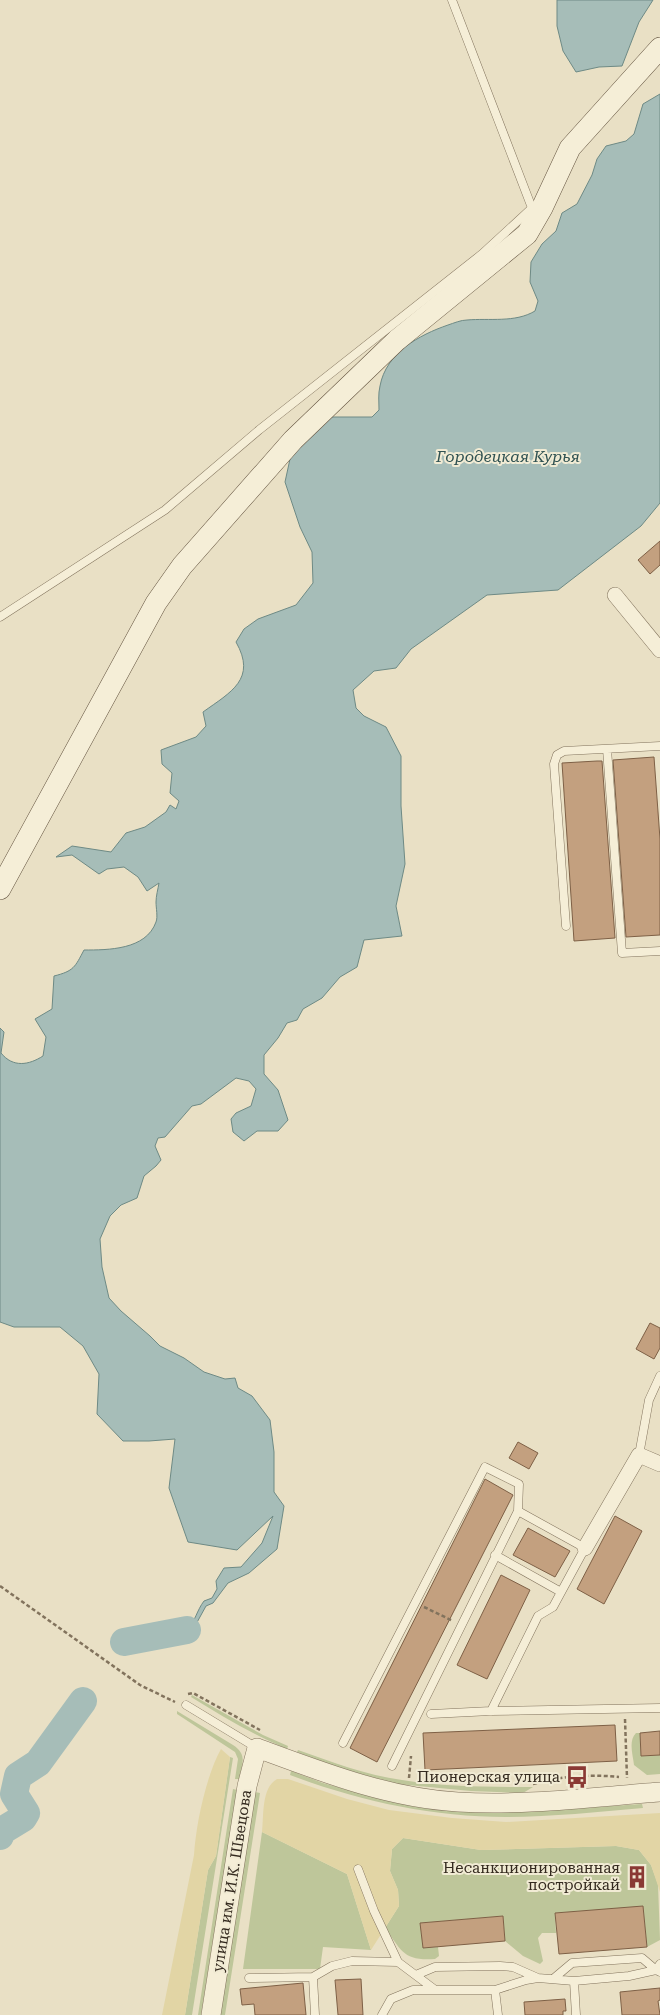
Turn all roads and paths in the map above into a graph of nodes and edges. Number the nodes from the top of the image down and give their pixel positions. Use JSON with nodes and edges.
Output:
{"nodes":[{"id":1,"x":452,"y":0,"type":"edge"},
{"id":2,"x":660,"y":48,"type":"edge"},
{"id":3,"x":615,"y":595,"type":"dead end"},
{"id":4,"x":0,"y":617,"type":"edge"},
{"id":5,"x":660,"y":650,"type":"edge"},
{"id":6,"x":660,"y":746,"type":"edge"},
{"id":7,"x":607,"y":749,"type":"junction"},
{"id":8,"x":0,"y":890,"type":"edge"},
{"id":9,"x":566,"y":926,"type":"dead end"},
{"id":10,"x":660,"y":951,"type":"edge"},
{"id":11,"x":660,"y":1376,"type":"edge"},
{"id":12,"x":639,"y":1455,"type":"junction"},
{"id":13,"x":660,"y":1464,"type":"edge"},
{"id":14,"x":518,"y":1511,"type":"junction"},
{"id":15,"x":585,"y":1548,"type":"junction"},
{"id":16,"x":495,"y":1556,"type":"junction"},
{"id":17,"x":0,"y":1586,"type":"edge"},
{"id":18,"x":561,"y":1592,"type":"junction"},
{"id":19,"x":415,"y":1602,"type":"junction"},
{"id":20,"x":461,"y":1625,"type":"junction"},
{"id":21,"x":186,"y":1695,"type":"dead end"},
{"id":22,"x":178,"y":1698,"type":"dead end"},
{"id":23,"x":186,"y":1705,"type":"dead end"},
{"id":24,"x":660,"y":1708,"type":"edge"},
{"id":25,"x":491,"y":1710,"type":"junction"},
{"id":26,"x":431,"y":1714,"type":"dead end"},
{"id":27,"x":625,"y":1714,"type":"dead end"},
{"id":28,"x":261,"y":1741,"type":"junction"},
{"id":29,"x":343,"y":1743,"type":"dead end"},
{"id":30,"x":392,"y":1766,"type":"dead end"},
{"id":31,"x":627,"y":1778,"type":"junction"},
{"id":32,"x":633,"y":1778,"type":"dead end"},
{"id":33,"x":528,"y":1785,"type":"dead end"},
{"id":34,"x":660,"y":1792,"type":"edge"},
{"id":35,"x":358,"y":1869,"type":"dead end"},
{"id":36,"x":398,"y":1962,"type":"junction"},
{"id":37,"x":659,"y":1969,"type":"edge"},
{"id":38,"x":416,"y":1975,"type":"junction"},
{"id":39,"x":313,"y":1977,"type":"junction"},
{"id":40,"x":249,"y":1978,"type":"dead end"},
{"id":41,"x":538,"y":1978,"type":"junction"},
{"id":42,"x":553,"y":1979,"type":"junction"},
{"id":43,"x":574,"y":1981,"type":"junction"},
{"id":44,"x":434,"y":1989,"type":"junction"},
{"id":45,"x":495,"y":1990,"type":"junction"},
{"id":46,"x":211,"y":2015,"type":"edge"},
{"id":47,"x":315,"y":2015,"type":"edge"},
{"id":48,"x":382,"y":2015,"type":"edge"},
{"id":49,"x":498,"y":2015,"type":"edge"},
{"id":50,"x":576,"y":2015,"type":"edge"}],
"edges":[{"from":1,"to":4,"type":"lane"},
{"from":2,"to":8,"type":"main road"},
{"from":3,"to":5,"type":"street"},
{"from":6,"to":7,"type":"lane"},
{"from":7,"to":9,"type":"lane"},
{"from":7,"to":10,"type":"lane"},
{"from":11,"to":12,"type":"lane"},
{"from":12,"to":13,"type":"street"},
{"from":12,"to":15,"type":"street"},
{"from":14,"to":15,"type":"lane"},
{"from":14,"to":16,"type":"lane"},
{"from":14,"to":19,"type":"lane"},
{"from":15,"to":18,"type":"lane"},
{"from":16,"to":18,"type":"lane"},
{"from":16,"to":20,"type":"lane"},
{"from":17,"to":22,"type":"path"},
{"from":18,"to":25,"type":"lane"},
{"from":19,"to":20,"type":"path"},
{"from":19,"to":29,"type":"lane"},
{"from":20,"to":30,"type":"lane"},
{"from":21,"to":28,"type":"path"},
{"from":23,"to":28,"type":"lane"},
{"from":24,"to":25,"type":"lane"},
{"from":25,"to":26,"type":"lane"},
{"from":27,"to":31,"type":"path"},
{"from":28,"to":34,"type":"street"},
{"from":28,"to":46,"type":"street","name":"улица им. И.К. Швецова"},
{"from":31,"to":32,"type":"path"},
{"from":31,"to":33,"type":"path"},
{"from":35,"to":36,"type":"lane"},
{"from":36,"to":38,"type":"lane"},
{"from":36,"to":39,"type":"lane"},
{"from":37,"to":42,"type":"lane"},
{"from":37,"to":43,"type":"lane"},
{"from":38,"to":41,"type":"lane"},
{"from":38,"to":44,"type":"lane"},
{"from":39,"to":40,"type":"lane"},
{"from":39,"to":47,"type":"lane"},
{"from":41,"to":42,"type":"lane"},
{"from":41,"to":45,"type":"lane"},
{"from":42,"to":43,"type":"lane"},
{"from":43,"to":50,"type":"lane"},
{"from":44,"to":45,"type":"lane"},
{"from":44,"to":48,"type":"lane"},
{"from":45,"to":49,"type":"lane"}]}
